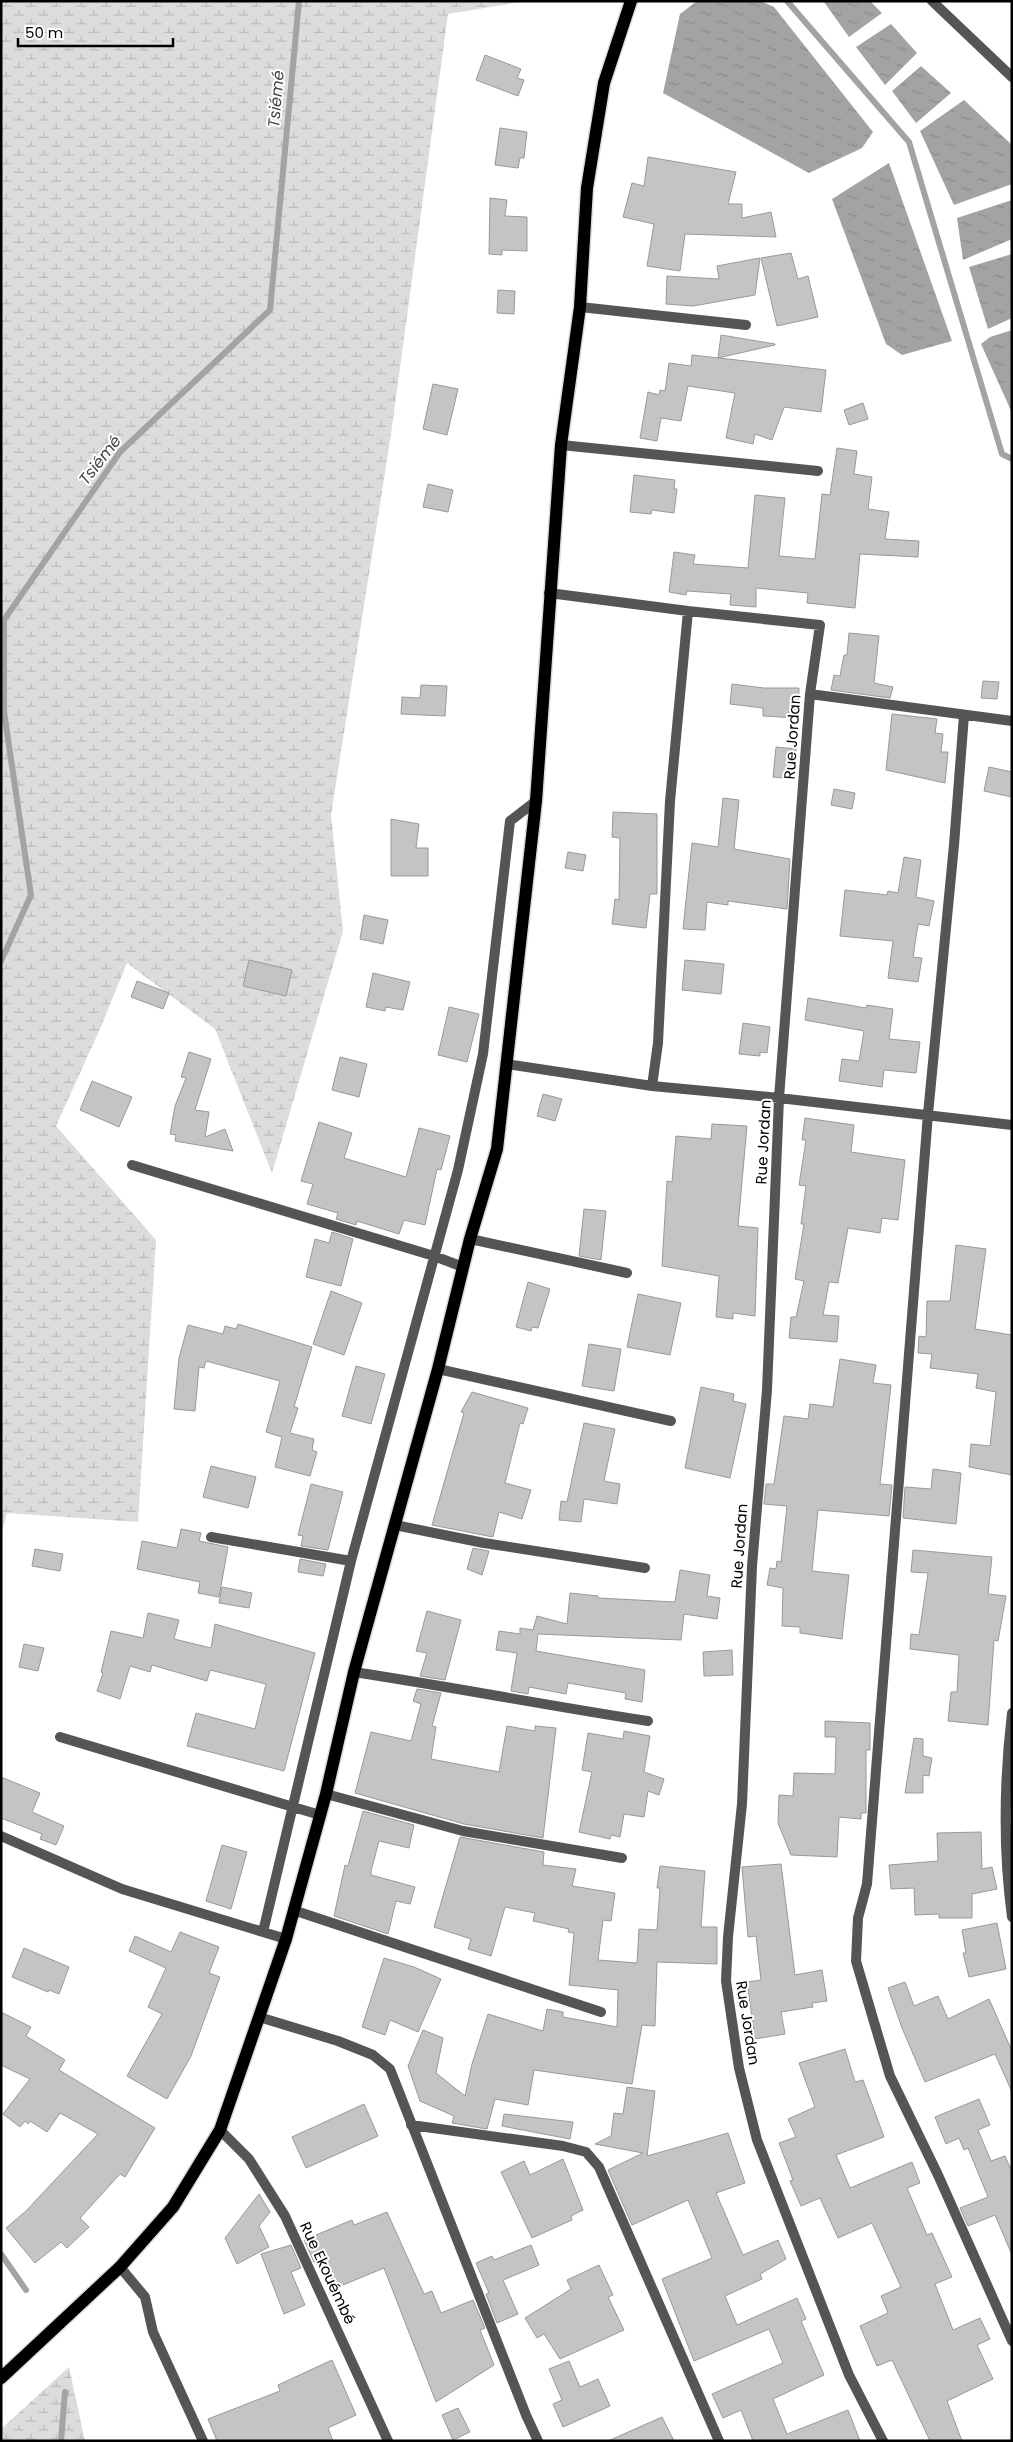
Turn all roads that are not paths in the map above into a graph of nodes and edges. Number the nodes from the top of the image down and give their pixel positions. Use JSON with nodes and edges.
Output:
{"nodes":[{"id":1,"x":630,"y":1,"type":"edge"},
{"id":2,"x":932,"y":1,"type":"edge"},
{"id":3,"x":1012,"y":77,"type":"edge"},
{"id":4,"x":580,"y":307,"type":"junction"},
{"id":5,"x":746,"y":324,"type":"dead end"},
{"id":6,"x":561,"y":445,"type":"junction"},
{"id":7,"x":818,"y":471,"type":"dead end"},
{"id":8,"x":549,"y":593,"type":"junction"},
{"id":9,"x":688,"y":611,"type":"junction"},
{"id":10,"x":810,"y":694,"type":"junction"},
{"id":11,"x":964,"y":714,"type":"junction"},
{"id":12,"x":1012,"y":722,"type":"edge"},
{"id":13,"x":536,"y":802,"type":"junction"},
{"id":14,"x":506,"y":1064,"type":"junction"},
{"id":15,"x":652,"y":1086,"type":"junction"},
{"id":16,"x":780,"y":1098,"type":"junction"},
{"id":17,"x":928,"y":1114,"type":"junction"},
{"id":18,"x":1012,"y":1125,"type":"edge"},
{"id":19,"x":132,"y":1164,"type":"dead end"},
{"id":20,"x":470,"y":1239,"type":"junction"},
{"id":21,"x":434,"y":1256,"type":"junction"},
{"id":22,"x":463,"y":1267,"type":"junction"},
{"id":23,"x":627,"y":1273,"type":"dead end"},
{"id":24,"x":438,"y":1369,"type":"junction"},
{"id":25,"x":670,"y":1421,"type":"dead end"},
{"id":26,"x":395,"y":1525,"type":"junction"},
{"id":27,"x":211,"y":1537,"type":"dead end"},
{"id":28,"x":352,"y":1561,"type":"junction"},
{"id":29,"x":645,"y":1568,"type":"dead end"},
{"id":30,"x":354,"y":1672,"type":"junction"},
{"id":31,"x":1012,"y":1713,"type":"edge"},
{"id":32,"x":648,"y":1721,"type":"dead end"},
{"id":33,"x":60,"y":1737,"type":"dead end"},
{"id":34,"x":326,"y":1794,"type":"junction"},
{"id":35,"x":295,"y":1807,"type":"junction"},
{"id":36,"x":320,"y":1815,"type":"junction"},
{"id":37,"x":1,"y":1836,"type":"edge"},
{"id":38,"x":622,"y":1858,"type":"dead end"},
{"id":39,"x":294,"y":1910,"type":"junction"},
{"id":40,"x":1012,"y":1917,"type":"edge"},
{"id":41,"x":264,"y":1932,"type":"junction"},
{"id":42,"x":286,"y":1939,"type":"junction"},
{"id":43,"x":601,"y":2012,"type":"dead end"},
{"id":44,"x":259,"y":2017,"type":"junction"},
{"id":45,"x":412,"y":2125,"type":"junction"},
{"id":46,"x":220,"y":2130,"type":"junction"},
{"id":47,"x":120,"y":2267,"type":"junction"},
{"id":48,"x":1012,"y":2341,"type":"edge"},
{"id":49,"x":1,"y":2378,"type":"edge"},
{"id":50,"x":203,"y":2441,"type":"edge"},
{"id":51,"x":388,"y":2441,"type":"edge"},
{"id":52,"x":538,"y":2441,"type":"edge"},
{"id":53,"x":719,"y":2441,"type":"edge"},
{"id":54,"x":883,"y":2441,"type":"edge"}],
"edges":[{"from":1,"to":4,"type":"main road"},
{"from":2,"to":3,"type":"street"},
{"from":4,"to":5,"type":"street"},
{"from":4,"to":6,"type":"main road"},
{"from":6,"to":7,"type":"street"},
{"from":6,"to":8,"type":"main road"},
{"from":8,"to":9,"type":"street"},
{"from":8,"to":13,"type":"main road"},
{"from":9,"to":10,"type":"street","name":"Rue Jordan"},
{"from":9,"to":15,"type":"street"},
{"from":10,"to":11,"type":"street"},
{"from":10,"to":16,"type":"street","name":"Rue Jordan"},
{"from":11,"to":12,"type":"street"},
{"from":11,"to":17,"type":"street"},
{"from":13,"to":14,"type":"main road"},
{"from":13,"to":21,"type":"street"},
{"from":14,"to":15,"type":"street"},
{"from":14,"to":20,"type":"main road"},
{"from":15,"to":16,"type":"street"},
{"from":16,"to":17,"type":"street"},
{"from":16,"to":54,"type":"street","name":"Rue Jordan"},
{"from":17,"to":18,"type":"street"},
{"from":17,"to":48,"type":"street"},
{"from":19,"to":21,"type":"street"},
{"from":20,"to":22,"type":"main road"},
{"from":20,"to":23,"type":"street"},
{"from":21,"to":22,"type":"street"},
{"from":21,"to":28,"type":"street"},
{"from":22,"to":24,"type":"main road"},
{"from":24,"to":25,"type":"street"},
{"from":24,"to":26,"type":"main road"},
{"from":26,"to":29,"type":"street"},
{"from":26,"to":30,"type":"main road"},
{"from":27,"to":28,"type":"street"},
{"from":28,"to":35,"type":"street"},
{"from":30,"to":32,"type":"street"},
{"from":30,"to":34,"type":"main road"},
{"from":31,"to":40,"type":"street"},
{"from":33,"to":35,"type":"street"},
{"from":34,"to":36,"type":"main road"},
{"from":34,"to":38,"type":"street"},
{"from":35,"to":36,"type":"street"},
{"from":35,"to":41,"type":"street"},
{"from":36,"to":39,"type":"main road"},
{"from":37,"to":41,"type":"street"},
{"from":39,"to":42,"type":"main road"},
{"from":39,"to":43,"type":"street"},
{"from":41,"to":42,"type":"street"},
{"from":42,"to":44,"type":"main road"},
{"from":44,"to":45,"type":"street"},
{"from":44,"to":46,"type":"main road"},
{"from":45,"to":52,"type":"street"},
{"from":45,"to":53,"type":"street"},
{"from":46,"to":47,"type":"main road"},
{"from":46,"to":51,"type":"street","name":"Rue Ekouémbé"},
{"from":47,"to":49,"type":"main road"},
{"from":47,"to":50,"type":"street"}]}
